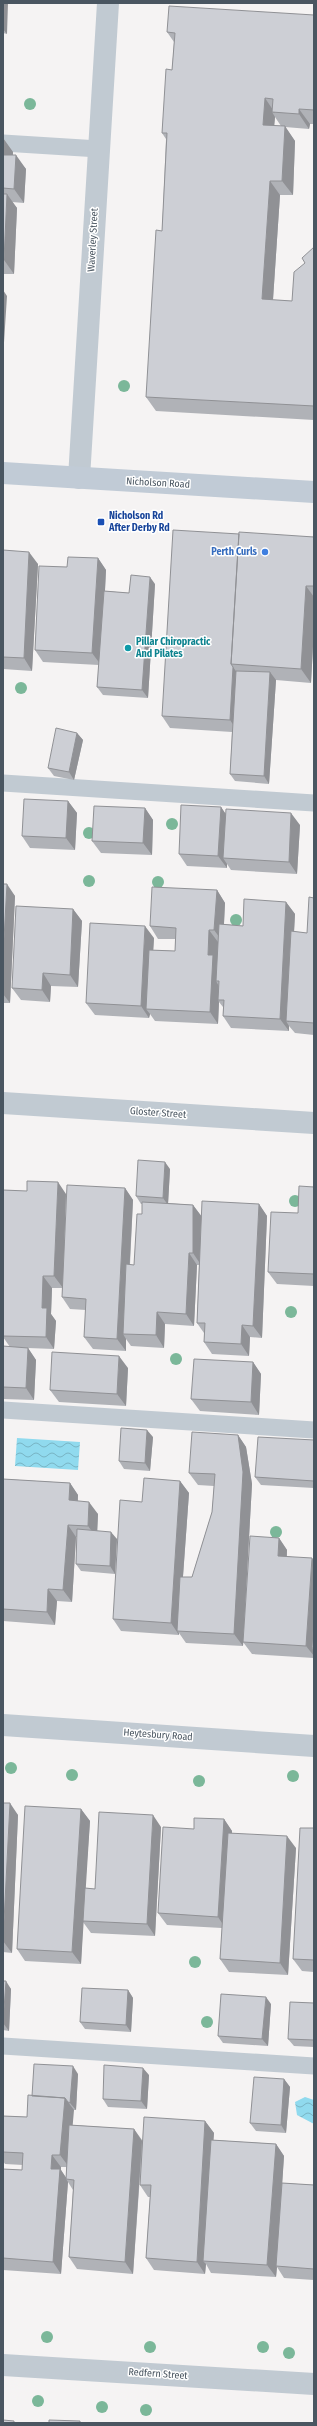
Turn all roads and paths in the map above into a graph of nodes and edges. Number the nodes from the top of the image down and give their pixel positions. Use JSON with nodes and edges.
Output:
{"nodes":[{"id":1,"x":108,"y":3,"type":"edge"},
{"id":2,"x":3,"y":143,"type":"edge"},
{"id":3,"x":99,"y":149,"type":"junction"},
{"id":4,"x":3,"y":473,"type":"edge"},
{"id":5,"x":79,"y":478,"type":"junction"},
{"id":6,"x":314,"y":492,"type":"edge"},
{"id":7,"x":3,"y":783,"type":"edge"},
{"id":8,"x":314,"y":804,"type":"edge"},
{"id":9,"x":3,"y":1103,"type":"edge"},
{"id":10,"x":314,"y":1123,"type":"edge"},
{"id":11,"x":3,"y":1410,"type":"edge"},
{"id":12,"x":314,"y":1430,"type":"edge"},
{"id":13,"x":3,"y":1725,"type":"edge"},
{"id":14,"x":314,"y":1746,"type":"edge"},
{"id":15,"x":3,"y":2046,"type":"edge"},
{"id":16,"x":314,"y":2066,"type":"edge"},
{"id":17,"x":3,"y":2365,"type":"edge"},
{"id":18,"x":314,"y":2384,"type":"edge"}],
"edges":[{"from":1,"to":3,"type":"street","name":"Waverley Street"},
{"from":2,"to":3,"type":"lane"},
{"from":3,"to":5,"type":"street","name":"Waverley Street"},
{"from":4,"to":5,"type":"main road","name":"Nicholson Road"},
{"from":5,"to":6,"type":"main road","name":"Nicholson Road"},
{"from":7,"to":8,"type":"lane"},
{"from":9,"to":10,"type":"street","name":"Gloster Street"},
{"from":11,"to":12,"type":"lane"},
{"from":13,"to":14,"type":"street","name":"Heytesbury Road"},
{"from":15,"to":16,"type":"lane"},
{"from":17,"to":18,"type":"street","name":"Redfern Street"}]}
